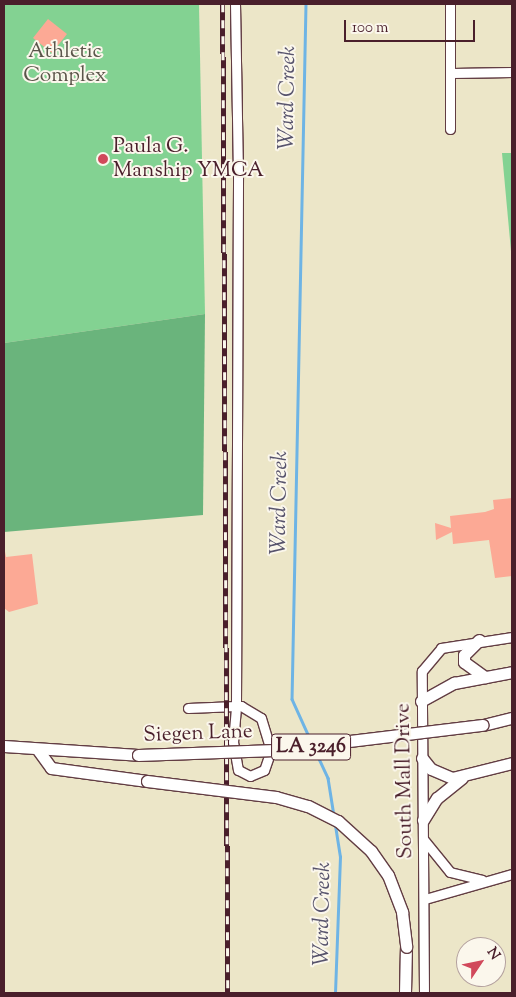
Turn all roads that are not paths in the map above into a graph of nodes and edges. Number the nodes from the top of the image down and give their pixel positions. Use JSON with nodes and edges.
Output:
{"nodes":[{"id":1,"x":236,"y":4,"type":"edge"},
{"id":2,"x":450,"y":4,"type":"edge"},
{"id":3,"x":512,"y":72,"type":"edge"},
{"id":4,"x":452,"y":73,"type":"junction"},
{"id":5,"x":450,"y":130,"type":"dead end"},
{"id":6,"x":512,"y":637,"type":"edge"},
{"id":7,"x":479,"y":640,"type":"junction"},
{"id":8,"x":512,"y":672,"type":"edge"},
{"id":9,"x":485,"y":677,"type":"junction"},
{"id":10,"x":420,"y":701,"type":"junction"},
{"id":11,"x":236,"y":706,"type":"junction"},
{"id":12,"x":188,"y":708,"type":"dead end"},
{"id":13,"x":512,"y":718,"type":"edge"},
{"id":14,"x":4,"y":746,"type":"edge"},
{"id":15,"x":38,"y":750,"type":"junction"},
{"id":16,"x":422,"y":758,"type":"junction"},
{"id":17,"x":512,"y":763,"type":"edge"},
{"id":18,"x":464,"y":778,"type":"junction"},
{"id":19,"x":423,"y":820,"type":"junction"},
{"id":20,"x":424,"y":840,"type":"junction"},
{"id":21,"x":512,"y":874,"type":"edge"},
{"id":22,"x":487,"y":881,"type":"junction"},
{"id":23,"x":424,"y":899,"type":"junction"},
{"id":24,"x":405,"y":993,"type":"edge"},
{"id":25,"x":424,"y":993,"type":"edge"}],
"edges":[{"from":1,"to":11,"type":"street"},
{"from":2,"to":4,"type":"street"},
{"from":3,"to":4,"type":"street"},
{"from":4,"to":5,"type":"street"},
{"from":6,"to":7,"type":"street","name":"South Mall Drive"},
{"from":7,"to":9,"type":"main road"},
{"from":7,"to":10,"type":"street","name":"South Mall Drive"},
{"from":8,"to":9,"type":"main road"},
{"from":9,"to":10,"type":"main road"},
{"from":10,"to":16,"type":"street","name":"South Mall Drive"},
{"from":11,"to":11,"type":"street"},
{"from":11,"to":12,"type":"street"},
{"from":13,"to":15,"type":"main road","name":"Siegen Lane","number":"LA 3246","bridge":true},
{"from":14,"to":15,"type":"main road","name":"Siegen Lane","number":"LA 3246"},
{"from":15,"to":24,"type":"main road","bridge":true},
{"from":16,"to":18,"type":"main road"},
{"from":16,"to":19,"type":"street","name":"South Mall Drive"},
{"from":17,"to":18,"type":"main road"},
{"from":18,"to":19,"type":"main road"},
{"from":19,"to":20,"type":"street","name":"South Mall Drive"},
{"from":20,"to":22,"type":"street"},
{"from":20,"to":23,"type":"street","name":"South Mall Drive"},
{"from":21,"to":22,"type":"street"},
{"from":22,"to":23,"type":"street"},
{"from":23,"to":25,"type":"street","name":"South Mall Drive"}]}
